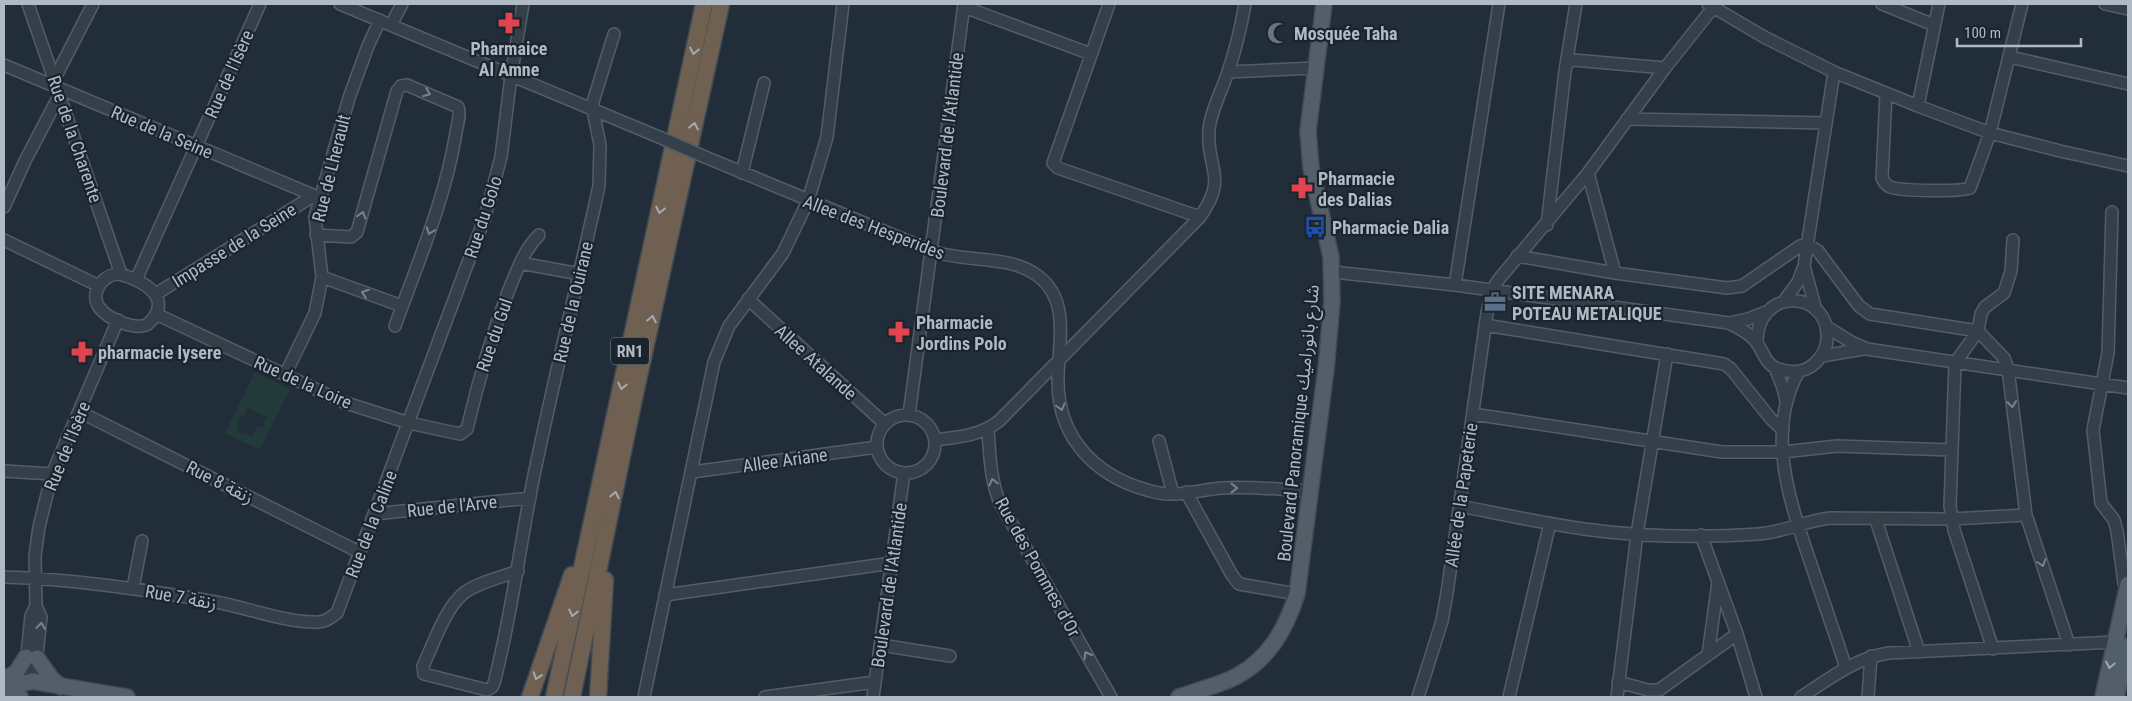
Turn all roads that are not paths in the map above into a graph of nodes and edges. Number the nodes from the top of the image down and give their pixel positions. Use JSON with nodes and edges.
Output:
{"nodes":[{"id":1,"x":28,"y":4,"type":"edge"},
{"id":2,"x":93,"y":4,"type":"edge"},
{"id":3,"x":260,"y":4,"type":"edge"},
{"id":4,"x":340,"y":4,"type":"edge"},
{"id":5,"x":402,"y":4,"type":"edge"},
{"id":6,"x":523,"y":4,"type":"edge"},
{"id":7,"x":704,"y":4,"type":"edge"},
{"id":8,"x":721,"y":4,"type":"edge"},
{"id":9,"x":843,"y":4,"type":"edge"},
{"id":10,"x":1108,"y":4,"type":"edge"},
{"id":11,"x":1245,"y":4,"type":"edge"},
{"id":12,"x":1324,"y":4,"type":"edge"},
{"id":13,"x":1499,"y":4,"type":"edge"},
{"id":14,"x":1576,"y":4,"type":"edge"},
{"id":15,"x":1882,"y":4,"type":"edge"},
{"id":16,"x":1939,"y":4,"type":"edge"},
{"id":17,"x":2022,"y":4,"type":"edge"},
{"id":18,"x":2105,"y":4,"type":"edge"},
{"id":19,"x":964,"y":5,"type":"edge"},
{"id":20,"x":1712,"y":5,"type":"edge"},
{"id":21,"x":2128,"y":10,"type":"edge"},
{"id":22,"x":380,"y":20,"type":"junction"},
{"id":23,"x":392,"y":25,"type":"junction"},
{"id":24,"x":1934,"y":26,"type":"junction"},
{"id":25,"x":614,"y":34,"type":"dead end"},
{"id":26,"x":1091,"y":54,"type":"junction"},
{"id":27,"x":2010,"y":57,"type":"junction"},
{"id":28,"x":1567,"y":63,"type":"junction"},
{"id":29,"x":4,"y":65,"type":"edge"},
{"id":30,"x":1315,"y":68,"type":"junction"},
{"id":31,"x":1665,"y":68,"type":"junction"},
{"id":32,"x":1228,"y":72,"type":"junction"},
{"id":33,"x":1834,"y":72,"type":"junction"},
{"id":34,"x":511,"y":76,"type":"junction"},
{"id":35,"x":764,"y":84,"type":"dead end"},
{"id":36,"x":2128,"y":84,"type":"edge"},
{"id":37,"x":58,"y":86,"type":"junction"},
{"id":38,"x":1886,"y":93,"type":"junction"},
{"id":39,"x":1918,"y":106,"type":"junction"},
{"id":40,"x":593,"y":110,"type":"junction"},
{"id":41,"x":1627,"y":118,"type":"junction"},
{"id":42,"x":1826,"y":123,"type":"junction"},
{"id":43,"x":1990,"y":133,"type":"junction"},
{"id":44,"x":196,"y":146,"type":"junction"},
{"id":45,"x":2128,"y":166,"type":"edge"},
{"id":46,"x":742,"y":173,"type":"junction"},
{"id":47,"x":1588,"y":173,"type":"junction"},
{"id":48,"x":316,"y":197,"type":"junction"},
{"id":49,"x":808,"y":201,"type":"junction"},
{"id":50,"x":4,"y":207,"type":"edge"},
{"id":51,"x":2112,"y":212,"type":"dead end"},
{"id":52,"x":1200,"y":217,"type":"junction"},
{"id":53,"x":1547,"y":225,"type":"junction"},
{"id":54,"x":316,"y":235,"type":"junction"},
{"id":55,"x":539,"y":235,"type":"dead end"},
{"id":56,"x":4,"y":240,"type":"edge"},
{"id":57,"x":2013,"y":240,"type":"dead end"},
{"id":58,"x":1808,"y":245,"type":"junction"},
{"id":59,"x":932,"y":251,"type":"junction"},
{"id":60,"x":1517,"y":256,"type":"junction"},
{"id":61,"x":520,"y":263,"type":"junction"},
{"id":62,"x":1804,"y":266,"type":"junction"},
{"id":63,"x":1333,"y":272,"type":"junction"},
{"id":64,"x":1615,"y":273,"type":"junction"},
{"id":65,"x":121,"y":274,"type":"junction"},
{"id":66,"x":580,"y":274,"type":"junction"},
{"id":67,"x":322,"y":277,"type":"junction"},
{"id":68,"x":136,"y":280,"type":"junction"},
{"id":69,"x":1455,"y":284,"type":"junction"},
{"id":70,"x":99,"y":286,"type":"junction"},
{"id":71,"x":1492,"y":290,"type":"junction"},
{"id":72,"x":156,"y":294,"type":"junction"},
{"id":73,"x":748,"y":299,"type":"junction"},
{"id":74,"x":1784,"y":302,"type":"junction"},
{"id":75,"x":402,"y":306,"type":"junction"},
{"id":76,"x":1816,"y":310,"type":"junction"},
{"id":77,"x":1766,"y":312,"type":"junction"},
{"id":78,"x":156,"y":314,"type":"junction"},
{"id":79,"x":118,"y":320,"type":"junction"},
{"id":80,"x":1729,"y":323,"type":"junction"},
{"id":81,"x":1485,"y":325,"type":"junction"},
{"id":82,"x":394,"y":326,"type":"dead end"},
{"id":83,"x":1827,"y":327,"type":"junction"},
{"id":84,"x":1978,"y":331,"type":"junction"},
{"id":85,"x":1757,"y":342,"type":"junction"},
{"id":86,"x":1867,"y":349,"type":"junction"},
{"id":87,"x":1667,"y":354,"type":"junction"},
{"id":88,"x":1822,"y":356,"type":"junction"},
{"id":89,"x":1060,"y":359,"type":"junction"},
{"id":90,"x":1955,"y":363,"type":"junction"},
{"id":91,"x":1775,"y":368,"type":"junction"},
{"id":92,"x":2008,"y":369,"type":"junction"},
{"id":93,"x":1799,"y":372,"type":"junction"},
{"id":94,"x":285,"y":375,"type":"junction"},
{"id":95,"x":2102,"y":385,"type":"junction"},
{"id":96,"x":2128,"y":388,"type":"edge"},
{"id":97,"x":1786,"y":403,"type":"junction"},
{"id":98,"x":80,"y":412,"type":"junction"},
{"id":99,"x":1473,"y":414,"type":"junction"},
{"id":100,"x":909,"y":415,"type":"junction"},
{"id":101,"x":409,"y":422,"type":"junction"},
{"id":102,"x":885,"y":424,"type":"junction"},
{"id":103,"x":988,"y":430,"type":"junction"},
{"id":104,"x":1783,"y":430,"type":"junction"},
{"id":105,"x":456,"y":434,"type":"joint"},
{"id":106,"x":935,"y":440,"type":"junction"},
{"id":107,"x":1159,"y":441,"type":"dead end"},
{"id":108,"x":1653,"y":443,"type":"junction"},
{"id":109,"x":877,"y":447,"type":"junction"},
{"id":110,"x":1952,"y":450,"type":"junction"},
{"id":111,"x":1783,"y":452,"type":"junction"},
{"id":112,"x":4,"y":471,"type":"edge"},
{"id":113,"x":692,"y":472,"type":"junction"},
{"id":114,"x":904,"y":473,"type":"junction"},
{"id":115,"x":52,"y":474,"type":"junction"},
{"id":116,"x":1311,"y":491,"type":"junction"},
{"id":117,"x":1186,"y":492,"type":"junction"},
{"id":118,"x":1173,"y":494,"type":"junction"},
{"id":119,"x":530,"y":498,"type":"junction"},
{"id":120,"x":598,"y":498,"type":"junction"},
{"id":121,"x":1460,"y":506,"type":"junction"},
{"id":122,"x":374,"y":514,"type":"junction"},
{"id":123,"x":2026,"y":515,"type":"junction"},
{"id":124,"x":1951,"y":519,"type":"junction"},
{"id":125,"x":1876,"y":520,"type":"junction"},
{"id":126,"x":1550,"y":523,"type":"junction"},
{"id":127,"x":1798,"y":525,"type":"junction"},
{"id":128,"x":608,"y":528,"type":"junction"},
{"id":129,"x":1637,"y":534,"type":"junction"},
{"id":130,"x":1701,"y":535,"type":"junction"},
{"id":131,"x":142,"y":541,"type":"dead end"},
{"id":132,"x":360,"y":552,"type":"junction"},
{"id":133,"x":892,"y":563,"type":"junction"},
{"id":134,"x":518,"y":571,"type":"junction"},
{"id":135,"x":4,"y":577,"type":"edge"},
{"id":136,"x":35,"y":578,"type":"junction"},
{"id":137,"x":1718,"y":581,"type":"junction"},
{"id":138,"x":133,"y":588,"type":"junction"},
{"id":139,"x":2128,"y":588,"type":"edge"},
{"id":140,"x":1297,"y":594,"type":"junction"},
{"id":141,"x":665,"y":595,"type":"junction"},
{"id":142,"x":326,"y":621,"type":"joint"},
{"id":143,"x":1737,"y":634,"type":"junction"},
{"id":144,"x":2122,"y":644,"type":"edge"},
{"id":145,"x":881,"y":645,"type":"junction"},
{"id":146,"x":2069,"y":645,"type":"junction"},
{"id":147,"x":1993,"y":649,"type":"junction"},
{"id":148,"x":1919,"y":652,"type":"junction"},
{"id":149,"x":1708,"y":655,"type":"junction"},
{"id":150,"x":950,"y":656,"type":"dead end"},
{"id":151,"x":1870,"y":656,"type":"junction"},
{"id":152,"x":32,"y":658,"type":"junction"},
{"id":153,"x":1846,"y":668,"type":"junction"},
{"id":154,"x":4,"y":681,"type":"edge"},
{"id":155,"x":876,"y":682,"type":"junction"},
{"id":156,"x":1618,"y":682,"type":"junction"},
{"id":157,"x":61,"y":687,"type":"junction"},
{"id":158,"x":28,"y":689,"type":"edge"},
{"id":159,"x":4,"y":697,"type":"edge"},
{"id":160,"x":128,"y":697,"type":"edge"},
{"id":161,"x":530,"y":697,"type":"edge"},
{"id":162,"x":554,"y":697,"type":"edge"},
{"id":163,"x":572,"y":697,"type":"edge"},
{"id":164,"x":598,"y":697,"type":"edge"},
{"id":165,"x":644,"y":697,"type":"edge"},
{"id":166,"x":765,"y":697,"type":"edge"},
{"id":167,"x":873,"y":697,"type":"edge"},
{"id":168,"x":1111,"y":697,"type":"edge"},
{"id":169,"x":1179,"y":697,"type":"edge"},
{"id":170,"x":1418,"y":697,"type":"edge"},
{"id":171,"x":1509,"y":697,"type":"edge"},
{"id":172,"x":1617,"y":697,"type":"edge"},
{"id":173,"x":1756,"y":697,"type":"edge"},
{"id":174,"x":1801,"y":697,"type":"edge"},
{"id":175,"x":1868,"y":697,"type":"edge"},
{"id":176,"x":2103,"y":697,"type":"edge"},
{"id":177,"x":2116,"y":697,"type":"edge"}],
"edges":[{"from":1,"to":37,"type":"street","name":"Rue de la Charente"},
{"from":2,"to":37,"type":"street"},
{"from":3,"to":44,"type":"street","name":"Rue de l'Isère"},
{"from":4,"to":22,"type":"street","name":"Allee des Hesperides"},
{"from":5,"to":23,"type":"street"},
{"from":6,"to":34,"type":"street","name":"Rue du Golo"},
{"from":7,"to":120,"type":"highway","number":"RN1","one_way":true},
{"from":128,"to":8,"type":"highway","number":"RN1","one_way":true},
{"from":9,"to":49,"type":"street"},
{"from":10,"to":26,"type":"street"},
{"from":11,"to":32,"type":"street"},
{"from":12,"to":30,"type":"main road","name":"Boulevard Panoramique شارع بانوراميك"},
{"from":13,"to":69,"type":"street"},
{"from":14,"to":28,"type":"street"},
{"from":15,"to":24,"type":"street"},
{"from":16,"to":24,"type":"street"},
{"from":17,"to":27,"type":"street"},
{"from":18,"to":21,"type":"street"},
{"from":19,"to":26,"type":"street"},
{"from":19,"to":59,"type":"street","name":"Boulevard de l'Atlantide"},
{"from":20,"to":31,"type":"street"},
{"from":20,"to":33,"type":"street"},
{"from":22,"to":23,"type":"street","name":"Allee des Hesperides"},
{"from":22,"to":48,"type":"street","name":"Rue de Lherault"},
{"from":23,"to":34,"type":"street","name":"Allee des Hesperides"},
{"from":24,"to":39,"type":"street"},
{"from":25,"to":40,"type":"street","name":"Rue de la Ouirane"},
{"from":26,"to":52,"type":"street"},
{"from":27,"to":36,"type":"street"},
{"from":27,"to":43,"type":"street"},
{"from":28,"to":31,"type":"street"},
{"from":28,"to":53,"type":"street"},
{"from":29,"to":37,"type":"street","name":"Rue de la Seine"},
{"from":30,"to":32,"type":"street"},
{"from":30,"to":63,"type":"main road","name":"Boulevard Panoramique شارع بانوراميك"},
{"from":31,"to":41,"type":"street"},
{"from":32,"to":52,"type":"street"},
{"from":33,"to":38,"type":"street"},
{"from":33,"to":42,"type":"street"},
{"from":34,"to":40,"type":"street","name":"Allee des Hesperides"},
{"from":34,"to":101,"type":"street","name":"Rue du Golo"},
{"from":35,"to":46,"type":"street"},
{"from":37,"to":44,"type":"street","name":"Rue de la Seine"},
{"from":37,"to":50,"type":"street"},
{"from":37,"to":65,"type":"street","name":"Rue de la Charente"},
{"from":38,"to":39,"type":"street"},
{"from":38,"to":43,"type":"street"},
{"from":39,"to":43,"type":"street"},
{"from":40,"to":46,"type":"street","name":"Allee des Hesperides","bridge":true},
{"from":40,"to":66,"type":"street","name":"Rue de la Ouirane"},
{"from":41,"to":42,"type":"street"},
{"from":41,"to":47,"type":"street"},
{"from":42,"to":58,"type":"street"},
{"from":43,"to":45,"type":"street"},
{"from":44,"to":48,"type":"street","name":"Rue de la Seine"},
{"from":44,"to":68,"type":"street","name":"Rue de l'Isère"},
{"from":46,"to":49,"type":"street","name":"Allee des Hesperides"},
{"from":47,"to":53,"type":"street"},
{"from":47,"to":64,"type":"street"},
{"from":48,"to":54,"type":"street","name":"Rue de Lherault"},
{"from":48,"to":72,"type":"street","name":"Impasse de la Seine"},
{"from":49,"to":59,"type":"street","name":"Allee des Hesperides"},
{"from":49,"to":73,"type":"street"},
{"from":51,"to":95,"type":"street"},
{"from":52,"to":89,"type":"street"},
{"from":53,"to":60,"type":"street"},
{"from":54,"to":67,"type":"street","name":"Rue de Lherault"},
{"from":54,"to":75,"type":"street","one_way":true},
{"from":55,"to":61,"type":"street","name":"Rue du Gul"},
{"from":56,"to":70,"type":"street"},
{"from":57,"to":84,"type":"street"},
{"from":58,"to":62,"type":"street"},
{"from":58,"to":64,"type":"street"},
{"from":58,"to":84,"type":"street"},
{"from":59,"to":89,"type":"street","name":"Allee des Hesperides"},
{"from":59,"to":100,"type":"street","name":"Boulevard de l'Atlantide"},
{"from":60,"to":64,"type":"street"},
{"from":60,"to":71,"type":"street"},
{"from":61,"to":66,"type":"street"},
{"from":61,"to":105,"type":"street","name":"Rue du Gul"},
{"from":62,"to":74,"type":"street"},
{"from":62,"to":76,"type":"street"},
{"from":63,"to":69,"type":"street"},
{"from":63,"to":116,"type":"main road","name":"Boulevard Panoramique شارع بانوراميك"},
{"from":65,"to":68,"type":"street"},
{"from":65,"to":70,"type":"street"},
{"from":66,"to":119,"type":"street","name":"Rue de la Ouirane"},
{"from":75,"to":67,"type":"street","one_way":true},
{"from":67,"to":94,"type":"street","name":"Rue de Lherault"},
{"from":68,"to":72,"type":"street"},
{"from":69,"to":71,"type":"street"},
{"from":70,"to":79,"type":"street"},
{"from":71,"to":80,"type":"street"},
{"from":71,"to":81,"type":"street","name":"Allée de la Papeterie"},
{"from":72,"to":78,"type":"street"},
{"from":73,"to":102,"type":"street","name":"Allee Atalande"},
{"from":73,"to":113,"type":"street"},
{"from":74,"to":76,"type":"street"},
{"from":74,"to":77,"type":"street"},
{"from":75,"to":82,"type":"street"},
{"from":76,"to":83,"type":"street"},
{"from":77,"to":80,"type":"street"},
{"from":77,"to":85,"type":"street"},
{"from":78,"to":79,"type":"street"},
{"from":78,"to":94,"type":"street","name":"Rue de la Loire"},
{"from":79,"to":98,"type":"street","name":"Rue de l'Isère"},
{"from":80,"to":85,"type":"street"},
{"from":81,"to":87,"type":"street"},
{"from":81,"to":99,"type":"street","name":"Allée de la Papeterie"},
{"from":83,"to":86,"type":"street"},
{"from":83,"to":88,"type":"street"},
{"from":84,"to":90,"type":"street"},
{"from":84,"to":92,"type":"street"},
{"from":85,"to":91,"type":"street"},
{"from":86,"to":88,"type":"street"},
{"from":86,"to":90,"type":"street"},
{"from":87,"to":104,"type":"street"},
{"from":87,"to":108,"type":"street"},
{"from":88,"to":93,"type":"street"},
{"from":89,"to":103,"type":"street"},
{"from":89,"to":118,"type":"street","name":"Allee des Hesperides","one_way":true},
{"from":90,"to":92,"type":"street"},
{"from":90,"to":110,"type":"street"},
{"from":91,"to":93,"type":"street"},
{"from":91,"to":97,"type":"street"},
{"from":92,"to":95,"type":"street"},
{"from":92,"to":123,"type":"street","one_way":true},
{"from":93,"to":97,"type":"street"},
{"from":94,"to":101,"type":"street","name":"Rue de la Loire"},
{"from":95,"to":96,"type":"street"},
{"from":95,"to":139,"type":"street"},
{"from":97,"to":104,"type":"street"},
{"from":98,"to":115,"type":"street","name":"Rue de l'Isère"},
{"from":98,"to":132,"type":"street","name":"Rue 8 زنقة"},
{"from":99,"to":108,"type":"street"},
{"from":99,"to":121,"type":"street","name":"Allée de la Papeterie"},
{"from":100,"to":102,"type":"street"},
{"from":100,"to":106,"type":"street"},
{"from":101,"to":105,"type":"street","name":"Rue de la Loire"},
{"from":101,"to":122,"type":"street","name":"Rue de la Caline"},
{"from":102,"to":109,"type":"street"},
{"from":103,"to":106,"type":"street"},
{"from":168,"to":103,"type":"street","name":"Rue des Pommes d'Or","one_way":true},
{"from":104,"to":111,"type":"street"},
{"from":106,"to":114,"type":"street"},
{"from":107,"to":118,"type":"street"},
{"from":108,"to":111,"type":"street"},
{"from":108,"to":129,"type":"street"},
{"from":109,"to":113,"type":"street","name":"Allee Ariane"},
{"from":109,"to":114,"type":"street"},
{"from":110,"to":111,"type":"street"},
{"from":110,"to":124,"type":"street"},
{"from":111,"to":127,"type":"street"},
{"from":112,"to":115,"type":"street"},
{"from":113,"to":141,"type":"street"},
{"from":114,"to":133,"type":"street","name":"Boulevard de l'Atlantide"},
{"from":115,"to":136,"type":"street","name":"Rue de l'Isère"},
{"from":117,"to":116,"type":"street","name":"Allee des Hesperides","one_way":true},
{"from":116,"to":140,"type":"main road","name":"Boulevard Panoramique شارع بانوراميك"},
{"from":117,"to":118,"type":"street","name":"Allee des Hesperides"},
{"from":117,"to":140,"type":"street"},
{"from":119,"to":122,"type":"street","name":"Rue de l'Arve"},
{"from":119,"to":134,"type":"street","name":"Rue de la Ouirane"},
{"from":120,"to":161,"type":"highway","one_way":true},
{"from":120,"to":162,"type":"highway","number":"RN1","one_way":true},
{"from":121,"to":126,"type":"street"},
{"from":121,"to":170,"type":"street","name":"Allée de la Papeterie"},
{"from":122,"to":132,"type":"street","name":"Rue de la Caline"},
{"from":123,"to":124,"type":"street"},
{"from":123,"to":146,"type":"street","one_way":true},
{"from":124,"to":125,"type":"street"},
{"from":124,"to":147,"type":"street"},
{"from":125,"to":127,"type":"street"},
{"from":125,"to":148,"type":"street"},
{"from":126,"to":129,"type":"street"},
{"from":126,"to":171,"type":"street"},
{"from":127,"to":130,"type":"street"},
{"from":127,"to":153,"type":"street"},
{"from":128,"to":163,"type":"highway","number":"RN1"},
{"from":128,"to":164,"type":"highway"},
{"from":129,"to":130,"type":"street"},
{"from":129,"to":156,"type":"street"},
{"from":130,"to":137,"type":"street"},
{"from":131,"to":138,"type":"street"},
{"from":132,"to":142,"type":"street","name":"Rue de la Caline"},
{"from":133,"to":141,"type":"street"},
{"from":133,"to":145,"type":"street","name":"Boulevard de l'Atlantide"},
{"from":134,"to":134,"type":"street","name":"Rue de la Ouirane"},
{"from":135,"to":136,"type":"street","name":"Rue 7 زنقة"},
{"from":136,"to":138,"type":"street","name":"Rue 7 زنقة"},
{"from":136,"to":152,"type":"street","name":"Rue de l'Isère"},
{"from":137,"to":143,"type":"street"},
{"from":137,"to":149,"type":"street"},
{"from":138,"to":142,"type":"street","name":"Rue 7 زنقة"},
{"from":139,"to":144,"type":"main road"},
{"from":140,"to":169,"type":"main road","name":"Boulevard Panoramique شارع بانوراميك"},
{"from":141,"to":165,"type":"street"},
{"from":143,"to":149,"type":"street"},
{"from":143,"to":173,"type":"street"},
{"from":144,"to":146,"type":"street"},
{"from":144,"to":176,"type":"main road","one_way":true},
{"from":144,"to":177,"type":"main road"},
{"from":145,"to":150,"type":"street"},
{"from":145,"to":155,"type":"street","name":"Boulevard de l'Atlantide"},
{"from":146,"to":147,"type":"street"},
{"from":147,"to":148,"type":"street"},
{"from":148,"to":151,"type":"street"},
{"from":149,"to":156,"type":"street"},
{"from":151,"to":153,"type":"street"},
{"from":151,"to":175,"type":"street"},
{"from":152,"to":154,"type":"main road"},
{"from":152,"to":157,"type":"main road"},
{"from":152,"to":158,"type":"street","name":"Rue de l'Isère"},
{"from":153,"to":174,"type":"street"},
{"from":154,"to":158,"type":"main road"},
{"from":155,"to":166,"type":"street"},
{"from":155,"to":167,"type":"street","name":"Boulevard de l'Atlantide"},
{"from":156,"to":172,"type":"street"},
{"from":157,"to":158,"type":"main road"},
{"from":157,"to":160,"type":"main road"},
{"from":158,"to":159,"type":"main road"}]}
